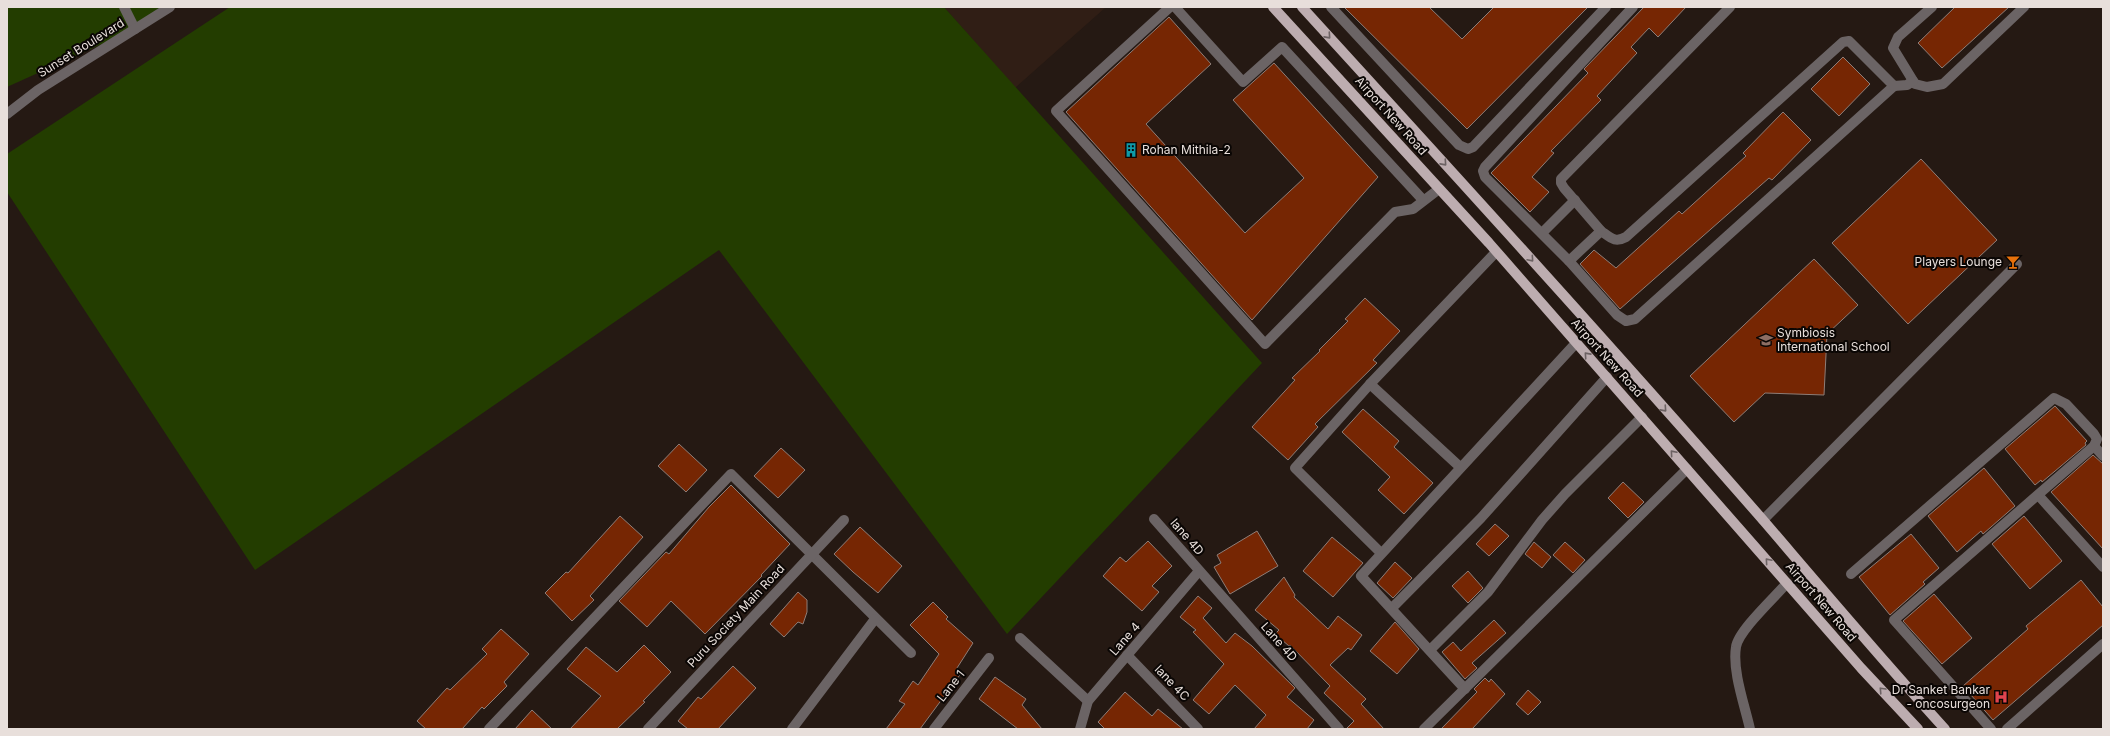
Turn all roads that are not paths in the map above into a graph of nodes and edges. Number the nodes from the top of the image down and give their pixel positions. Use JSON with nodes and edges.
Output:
{"nodes":[{"id":1,"x":124,"y":7,"type":"edge"},
{"id":2,"x":170,"y":7,"type":"edge"},
{"id":3,"x":1170,"y":7,"type":"edge"},
{"id":4,"x":1175,"y":7,"type":"edge"},
{"id":5,"x":1273,"y":7,"type":"edge"},
{"id":6,"x":1302,"y":7,"type":"edge"},
{"id":7,"x":1331,"y":7,"type":"edge"},
{"id":8,"x":1606,"y":7,"type":"edge"},
{"id":9,"x":1633,"y":7,"type":"edge"},
{"id":10,"x":1730,"y":7,"type":"edge"},
{"id":11,"x":1932,"y":7,"type":"edge"},
{"id":12,"x":2024,"y":7,"type":"edge"},
{"id":13,"x":136,"y":29,"type":"junction"},
{"id":14,"x":1913,"y":81,"type":"junction"},
{"id":15,"x":1894,"y":86,"type":"junction"},
{"id":16,"x":7,"y":114,"type":"edge"},
{"id":17,"x":1439,"y":188,"type":"junction"},
{"id":18,"x":1423,"y":200,"type":"junction"},
{"id":19,"x":1575,"y":200,"type":"junction"},
{"id":20,"x":1602,"y":231,"type":"junction"},
{"id":21,"x":1542,"y":233,"type":"junction"},
{"id":22,"x":1496,"y":252,"type":"junction"},
{"id":23,"x":1569,"y":261,"type":"junction"},
{"id":24,"x":2017,"y":264,"type":"dead end"},
{"id":25,"x":1576,"y":342,"type":"junction"},
{"id":26,"x":1607,"y":377,"type":"junction"},
{"id":27,"x":1370,"y":384,"type":"junction"},
{"id":28,"x":1642,"y":417,"type":"junction"},
{"id":29,"x":2094,"y":446,"type":"junction"},
{"id":30,"x":2103,"y":456,"type":"edge"},
{"id":31,"x":1460,"y":467,"type":"junction"},
{"id":32,"x":1687,"y":469,"type":"junction"},
{"id":33,"x":2039,"y":496,"type":"junction"},
{"id":34,"x":1154,"y":519,"type":"dead end"},
{"id":35,"x":844,"y":520,"type":"dead end"},
{"id":36,"x":1763,"y":520,"type":"junction"},
{"id":37,"x":1381,"y":553,"type":"junction"},
{"id":38,"x":811,"y":554,"type":"junction"},
{"id":39,"x":2103,"y":567,"type":"edge"},
{"id":40,"x":1199,"y":571,"type":"junction"},
{"id":41,"x":1851,"y":574,"type":"dead end"},
{"id":42,"x":1787,"y":583,"type":"junction"},
{"id":43,"x":1392,"y":608,"type":"junction"},
{"id":44,"x":875,"y":619,"type":"junction"},
{"id":45,"x":1020,"y":638,"type":"dead end"},
{"id":46,"x":2103,"y":644,"type":"edge"},
{"id":47,"x":1430,"y":650,"type":"junction"},
{"id":48,"x":911,"y":652,"type":"dead end"},
{"id":49,"x":1127,"y":655,"type":"junction"},
{"id":50,"x":989,"y":658,"type":"dead end"},
{"id":51,"x":1465,"y":689,"type":"junction"},
{"id":52,"x":1088,"y":701,"type":"junction"},
{"id":53,"x":489,"y":729,"type":"edge"},
{"id":54,"x":648,"y":729,"type":"edge"},
{"id":55,"x":792,"y":729,"type":"edge"},
{"id":56,"x":934,"y":729,"type":"edge"},
{"id":57,"x":1080,"y":729,"type":"edge"},
{"id":58,"x":1198,"y":729,"type":"edge"},
{"id":59,"x":1339,"y":729,"type":"edge"},
{"id":60,"x":1424,"y":729,"type":"edge"},
{"id":61,"x":1750,"y":729,"type":"edge"},
{"id":62,"x":1918,"y":729,"type":"edge"},
{"id":63,"x":1945,"y":729,"type":"edge"},
{"id":64,"x":1991,"y":729,"type":"edge"},
{"id":65,"x":2007,"y":729,"type":"edge"}],
"edges":[{"from":1,"to":13,"type":"street"},
{"from":2,"to":13,"type":"street","name":"Sunset Boulevard"},
{"from":3,"to":18,"type":"street"},
{"from":4,"to":18,"type":"street"},
{"from":5,"to":17,"type":"main road","name":"Airport New Road"},
{"from":6,"to":36,"type":"main road","name":"Airport New Road","one_way":true},
{"from":7,"to":8,"type":"street"},
{"from":9,"to":21,"type":"street"},
{"from":10,"to":19,"type":"street"},
{"from":11,"to":14,"type":"street"},
{"from":12,"to":14,"type":"street"},
{"from":13,"to":16,"type":"street","name":"Sunset Boulevard"},
{"from":14,"to":15,"type":"street"},
{"from":15,"to":20,"type":"street"},
{"from":15,"to":23,"type":"street"},
{"from":17,"to":18,"type":"street"},
{"from":17,"to":22,"type":"main road","name":"Airport New Road"},
{"from":19,"to":20,"type":"street"},
{"from":19,"to":21,"type":"street"},
{"from":20,"to":23,"type":"street"},
{"from":21,"to":23,"type":"street"},
{"from":22,"to":25,"type":"main road","name":"Airport New Road"},
{"from":22,"to":27,"type":"street"},
{"from":24,"to":36,"type":"street"},
{"from":26,"to":25,"type":"main road","name":"Airport New Road","one_way":true},
{"from":25,"to":31,"type":"street"},
{"from":26,"to":28,"type":"main road","name":"Airport New Road"},
{"from":26,"to":43,"type":"street"},
{"from":27,"to":31,"type":"street"},
{"from":27,"to":37,"type":"street"},
{"from":32,"to":28,"type":"main road","name":"Airport New Road","one_way":true},
{"from":28,"to":47,"type":"street"},
{"from":29,"to":30,"type":"street"},
{"from":29,"to":33,"type":"street"},
{"from":29,"to":41,"type":"street"},
{"from":31,"to":37,"type":"street"},
{"from":42,"to":32,"type":"main road","name":"Airport New Road","one_way":true},
{"from":32,"to":51,"type":"street"},
{"from":33,"to":39,"type":"street"},
{"from":33,"to":64,"type":"street"},
{"from":34,"to":40,"type":"street","name":"lane 4D"},
{"from":35,"to":38,"type":"street","name":"Puru Society Main Road"},
{"from":36,"to":63,"type":"main road","name":"Airport New Road"},
{"from":37,"to":43,"type":"street"},
{"from":38,"to":44,"type":"street"},
{"from":38,"to":53,"type":"street"},
{"from":38,"to":54,"type":"street","name":"Puru Society Main Road"},
{"from":40,"to":49,"type":"street","name":"Lane 4"},
{"from":40,"to":59,"type":"street","name":"Lane 4D"},
{"from":42,"to":61,"type":"street"},
{"from":62,"to":42,"type":"main road","name":"Airport New Road","one_way":true},
{"from":43,"to":47,"type":"street"},
{"from":44,"to":48,"type":"street"},
{"from":44,"to":55,"type":"street"},
{"from":45,"to":52,"type":"street"},
{"from":46,"to":65,"type":"street"},
{"from":47,"to":51,"type":"street"},
{"from":49,"to":52,"type":"street","name":"Lane 4"},
{"from":49,"to":58,"type":"street","name":"lane 4C"},
{"from":50,"to":56,"type":"street","name":"Lane 1"},
{"from":51,"to":60,"type":"street"},
{"from":52,"to":57,"type":"street","name":"Lane 4"}]}
